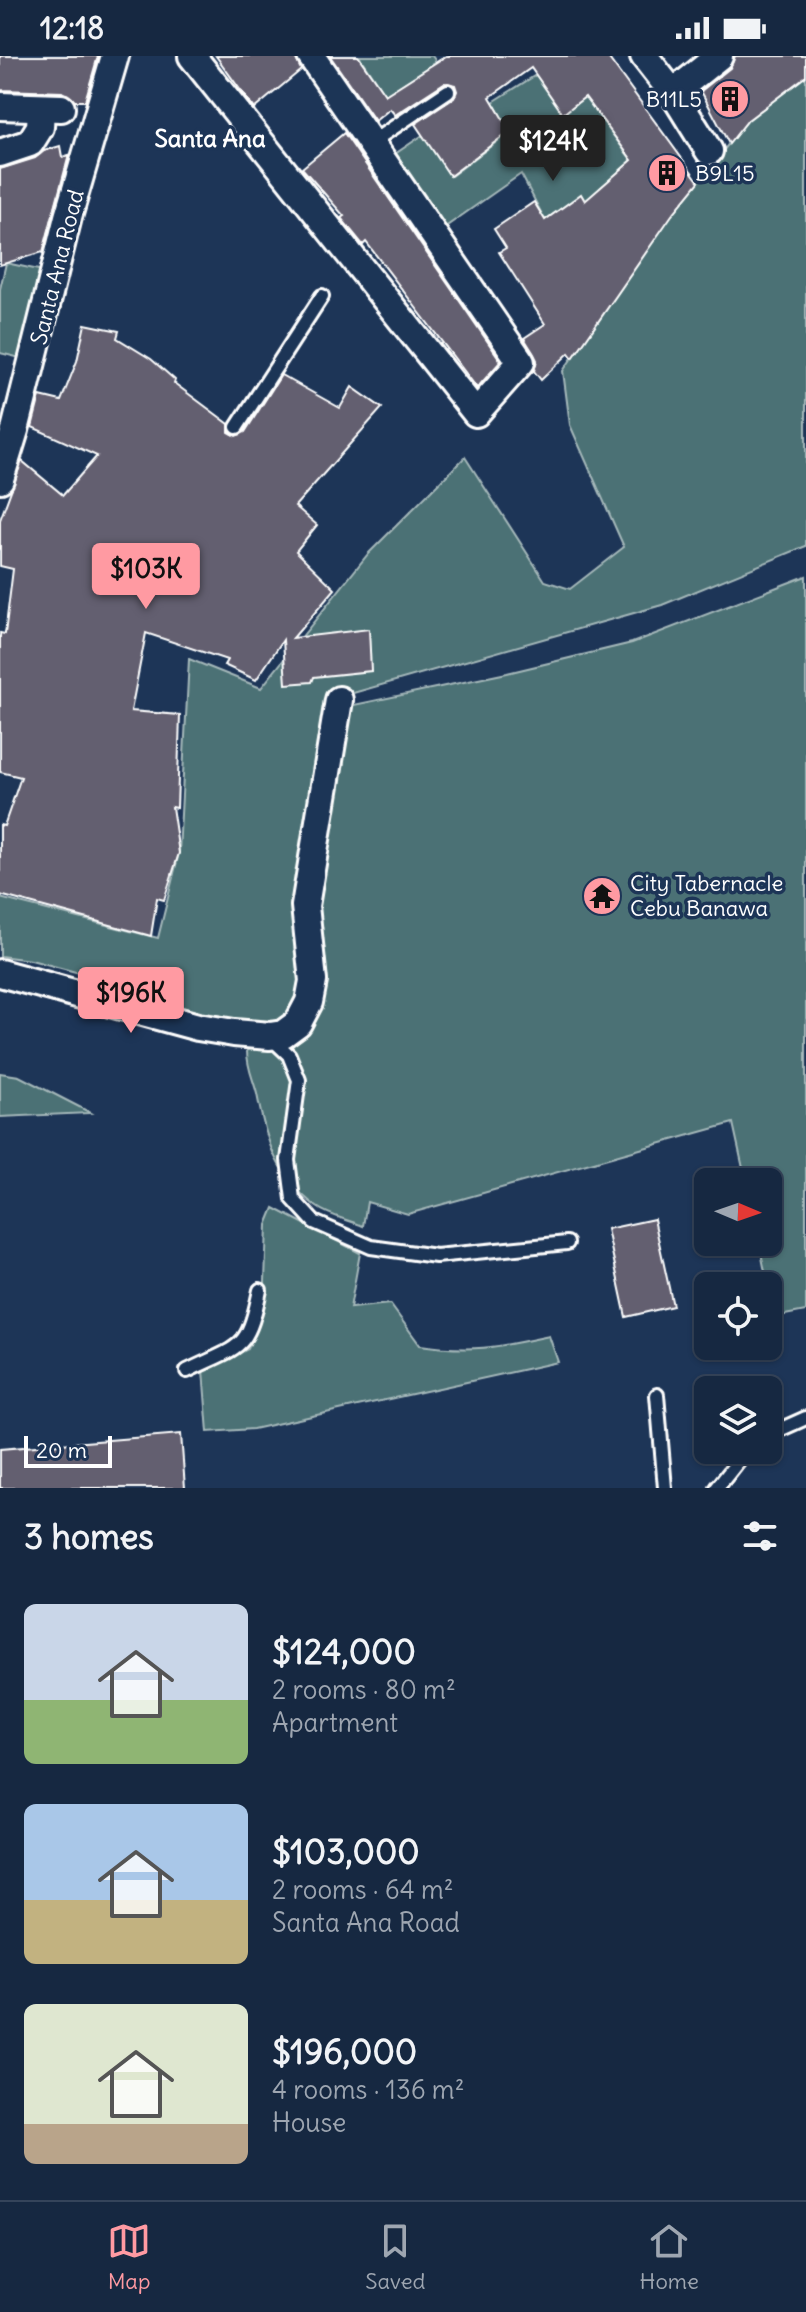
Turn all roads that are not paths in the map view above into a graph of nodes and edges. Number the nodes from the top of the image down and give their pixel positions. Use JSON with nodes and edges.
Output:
{"nodes":[{"id":1,"x":115,"y":56,"type":"edge"},
{"id":2,"x":192,"y":56,"type":"edge"},
{"id":3,"x":311,"y":56,"type":"edge"},
{"id":4,"x":644,"y":56,"type":"edge"},
{"id":5,"x":719,"y":56,"type":"edge"},
{"id":6,"x":448,"y":91,"type":"dead end"},
{"id":7,"x":673,"y":93,"type":"junction"},
{"id":8,"x":0,"y":106,"type":"edge"},
{"id":9,"x":369,"y":144,"type":"junction"},
{"id":10,"x":709,"y":151,"type":"dead end"},
{"id":11,"x":0,"y":153,"type":"edge"},
{"id":12,"x":322,"y":296,"type":"dead end"},
{"id":13,"x":237,"y":427,"type":"dead end"},
{"id":14,"x":0,"y":479,"type":"edge"},
{"id":15,"x":339,"y":700,"type":"dead end"},
{"id":16,"x":0,"y":973,"type":"edge"},
{"id":17,"x":270,"y":1036,"type":"junction"},
{"id":18,"x":567,"y":1243,"type":"dead end"},
{"id":19,"x":260,"y":1290,"type":"dead end"},
{"id":20,"x":187,"y":1371,"type":"dead end"},
{"id":21,"x":657,"y":1395,"type":"dead end"},
{"id":22,"x":806,"y":1418,"type":"edge"},
{"id":23,"x":782,"y":1429,"type":"edge"},
{"id":24,"x":736,"y":1464,"type":"edge"},
{"id":25,"x":665,"y":1488,"type":"edge"},
{"id":26,"x":717,"y":1488,"type":"edge"}],
"edges":[{"from":1,"to":14,"type":"street","name":"Santa Ana Road"},
{"from":2,"to":9,"type":"street"},
{"from":3,"to":9,"type":"street"},
{"from":4,"to":7,"type":"street"},
{"from":5,"to":7,"type":"street"},
{"from":6,"to":9,"type":"lane"},
{"from":7,"to":10,"type":"street"},
{"from":8,"to":11,"type":"street"},
{"from":12,"to":13,"type":"lane"},
{"from":15,"to":17,"type":"street"},
{"from":16,"to":17,"type":"street"},
{"from":17,"to":18,"type":"lane"},
{"from":19,"to":20,"type":"lane"},
{"from":21,"to":25,"type":"lane"},
{"from":22,"to":23,"type":"lane"},
{"from":24,"to":26,"type":"lane"}]}
